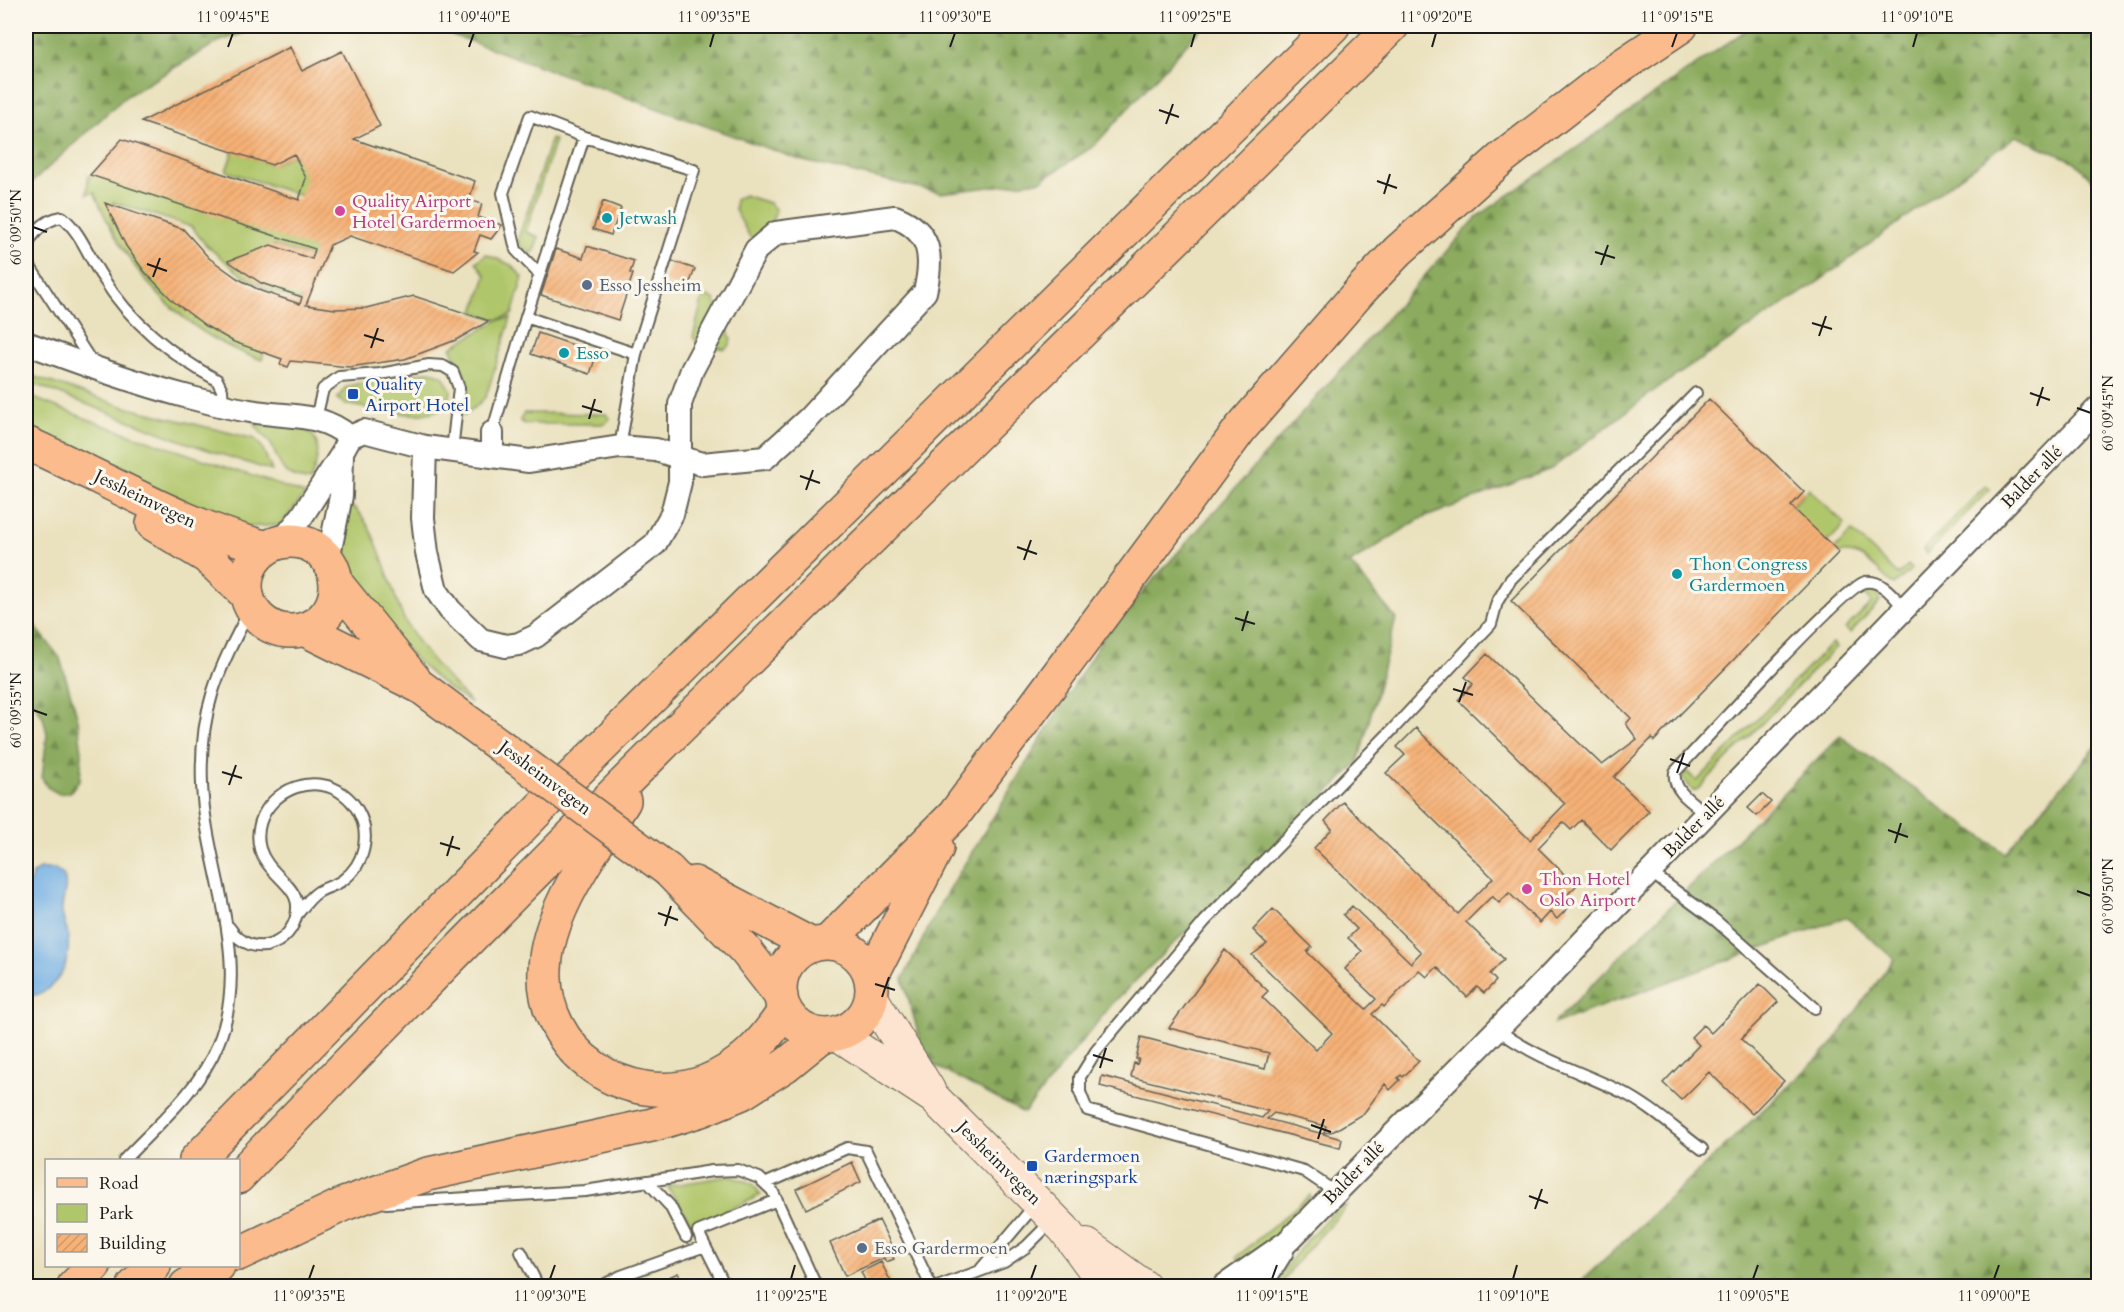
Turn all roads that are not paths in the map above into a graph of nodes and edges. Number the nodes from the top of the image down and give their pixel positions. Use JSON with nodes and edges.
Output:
{"nodes":[{"id":1,"x":1333,"y":26,"type":"edge"},
{"id":2,"x":1392,"y":26,"type":"edge"},
{"id":3,"x":1681,"y":26,"type":"edge"},
{"id":4,"x":584,"y":137,"type":"junction"},
{"id":5,"x":539,"y":274,"type":"junction"},
{"id":6,"x":526,"y":316,"type":"junction"},
{"id":7,"x":26,"y":343,"type":"edge"},
{"id":8,"x":636,"y":354,"type":"junction"},
{"id":9,"x":97,"y":369,"type":"junction"},
{"id":10,"x":1696,"y":393,"type":"dead end"},
{"id":11,"x":222,"y":405,"type":"junction"},
{"id":12,"x":2098,"y":408,"type":"edge"},
{"id":13,"x":316,"y":418,"type":"junction"},
{"id":14,"x":492,"y":433,"type":"joint"},
{"id":15,"x":26,"y":443,"type":"edge"},
{"id":16,"x":346,"y":445,"type":"junction"},
{"id":17,"x":425,"y":447,"type":"junction"},
{"id":18,"x":620,"y":447,"type":"junction"},
{"id":19,"x":452,"y":451,"type":"junction"},
{"id":20,"x":492,"y":456,"type":"junction"},
{"id":21,"x":680,"y":457,"type":"junction"},
{"id":22,"x":26,"y":459,"type":"edge"},
{"id":23,"x":274,"y":545,"type":"junction"},
{"id":24,"x":332,"y":571,"type":"junction"},
{"id":25,"x":249,"y":601,"type":"junction"},
{"id":26,"x":1905,"y":609,"type":"junction"},
{"id":27,"x":304,"y":629,"type":"junction"},
{"id":28,"x":421,"y":687,"type":"junction"},
{"id":29,"x":656,"y":751,"type":"junction"},
{"id":30,"x":1707,"y":814,"type":"junction"},
{"id":31,"x":954,"y":815,"type":"junction"},
{"id":32,"x":668,"y":870,"type":"junction"},
{"id":33,"x":1650,"y":872,"type":"junction"},
{"id":34,"x":296,"y":915,"type":"junction"},
{"id":35,"x":228,"y":926,"type":"junction"},
{"id":36,"x":819,"y":944,"type":"junction"},
{"id":37,"x":872,"y":987,"type":"junction"},
{"id":38,"x":783,"y":1003,"type":"junction"},
{"id":39,"x":1815,"y":1008,"type":"dead end"},
{"id":40,"x":1497,"y":1029,"type":"junction"},
{"id":41,"x":830,"y":1035,"type":"junction"},
{"id":42,"x":934,"y":1098,"type":"junction"},
{"id":43,"x":1702,"y":1149,"type":"dead end"},
{"id":44,"x":126,"y":1159,"type":"edge"},
{"id":45,"x":198,"y":1159,"type":"edge"},
{"id":46,"x":240,"y":1175,"type":"edge"},
{"id":47,"x":647,"y":1181,"type":"junction"},
{"id":48,"x":767,"y":1184,"type":"junction"},
{"id":49,"x":1335,"y":1192,"type":"junction"},
{"id":50,"x":777,"y":1200,"type":"junction"},
{"id":51,"x":344,"y":1204,"type":"junction"},
{"id":52,"x":1052,"y":1216,"type":"junction"},
{"id":53,"x":686,"y":1237,"type":"dead end"},
{"id":54,"x":1287,"y":1242,"type":"junction"},
{"id":55,"x":705,"y":1246,"type":"junction"},
{"id":56,"x":521,"y":1252,"type":"dead end"},
{"id":57,"x":240,"y":1253,"type":"edge"},
{"id":58,"x":93,"y":1267,"type":"edge"},
{"id":59,"x":153,"y":1267,"type":"edge"},
{"id":60,"x":216,"y":1267,"type":"edge"},
{"id":61,"x":981,"y":1269,"type":"junction"},
{"id":62,"x":74,"y":1287,"type":"edge"},
{"id":63,"x":134,"y":1287,"type":"edge"},
{"id":64,"x":186,"y":1287,"type":"edge"},
{"id":65,"x":538,"y":1287,"type":"edge"},
{"id":66,"x":602,"y":1287,"type":"edge"},
{"id":67,"x":725,"y":1287,"type":"edge"},
{"id":68,"x":816,"y":1287,"type":"edge"},
{"id":69,"x":932,"y":1287,"type":"edge"},
{"id":70,"x":940,"y":1287,"type":"edge"},
{"id":71,"x":1106,"y":1287,"type":"edge"},
{"id":72,"x":1144,"y":1287,"type":"edge"},
{"id":73,"x":1224,"y":1287,"type":"edge"},
{"id":74,"x":1260,"y":1287,"type":"edge"}],
"edges":[{"from":1,"to":45,"type":"main road"},
{"from":2,"to":29,"type":"main road"},
{"from":3,"to":31,"type":"main road"},
{"from":4,"to":5,"type":"lane"},
{"from":4,"to":5,"type":"lane"},
{"from":4,"to":8,"type":"lane"},
{"from":5,"to":6,"type":"lane"},
{"from":6,"to":8,"type":"lane"},
{"from":6,"to":14,"type":"lane"},
{"from":7,"to":9,"type":"street"},
{"from":8,"to":18,"type":"lane"},
{"from":9,"to":11,"type":"street"},
{"from":9,"to":11,"type":"lane"},
{"from":10,"to":49,"type":"lane"},
{"from":11,"to":13,"type":"street"},
{"from":12,"to":26,"type":"street","name":"Balder allé"},
{"from":13,"to":16,"type":"street"},
{"from":13,"to":19,"type":"lane"},
{"from":14,"to":20,"type":"street"},
{"from":15,"to":23,"type":"main road","name":"Jessheimvegen"},
{"from":16,"to":17,"type":"street"},
{"from":16,"to":23,"type":"street"},
{"from":16,"to":24,"type":"street"},
{"from":17,"to":19,"type":"street"},
{"from":17,"to":21,"type":"street"},
{"from":18,"to":20,"type":"street"},
{"from":18,"to":21,"type":"street"},
{"from":19,"to":20,"type":"street"},
{"from":21,"to":21,"type":"street"},
{"from":22,"to":25,"type":"main road","name":"Jessheimvegen"},
{"from":23,"to":24,"type":"main road"},
{"from":23,"to":25,"type":"main road"},
{"from":24,"to":27,"type":"main road"},
{"from":24,"to":28,"type":"main road","name":"Jessheimvegen"},
{"from":25,"to":27,"type":"main road"},
{"from":25,"to":35,"type":"lane"},
{"from":26,"to":30,"type":"street","name":"Balder allé"},
{"from":26,"to":30,"type":"lane"},
{"from":27,"to":28,"type":"main road","name":"Jessheimvegen"},
{"from":28,"to":32,"type":"main road","name":"Jessheimvegen","bridge":true},
{"from":29,"to":38,"type":"main road"},
{"from":29,"to":46,"type":"main road"},
{"from":30,"to":33,"type":"street","name":"Balder allé"},
{"from":31,"to":36,"type":"main road"},
{"from":31,"to":37,"type":"main road"},
{"from":32,"to":36,"type":"main road","name":"Jessheimvegen"},
{"from":32,"to":38,"type":"main road","name":"Jessheimvegen"},
{"from":33,"to":39,"type":"lane"},
{"from":33,"to":40,"type":"street","name":"Balder allé"},
{"from":34,"to":34,"type":"lane"},
{"from":34,"to":35,"type":"lane"},
{"from":35,"to":44,"type":"lane"},
{"from":36,"to":37,"type":"main road"},
{"from":36,"to":38,"type":"main road"},
{"from":37,"to":41,"type":"main road"},
{"from":37,"to":42,"type":"main road","name":"Jessheimvegen"},
{"from":38,"to":41,"type":"main road"},
{"from":40,"to":43,"type":"lane"},
{"from":40,"to":49,"type":"street","name":"Balder allé"},
{"from":41,"to":42,"type":"main road","name":"Jessheimvegen"},
{"from":41,"to":51,"type":"main road"},
{"from":42,"to":52,"type":"main road","name":"Jessheimvegen"},
{"from":47,"to":48,"type":"lane"},
{"from":47,"to":51,"type":"lane"},
{"from":47,"to":53,"type":"lane"},
{"from":48,"to":50,"type":"lane"},
{"from":48,"to":69,"type":"lane"},
{"from":49,"to":54,"type":"street","name":"Balder allé"},
{"from":50,"to":55,"type":"lane"},
{"from":50,"to":68,"type":"lane"},
{"from":51,"to":57,"type":"main road"},
{"from":52,"to":61,"type":"lane"},
{"from":52,"to":61,"type":"lane"},
{"from":52,"to":71,"type":"main road","name":"Jessheimvegen"},
{"from":52,"to":72,"type":"main road","name":"Jessheimvegen"},
{"from":54,"to":73,"type":"street","name":"Balder allé"},
{"from":54,"to":74,"type":"street","name":"Balder allé"},
{"from":55,"to":66,"type":"lane"},
{"from":55,"to":67,"type":"lane"},
{"from":56,"to":65,"type":"lane"},
{"from":58,"to":62,"type":"main road"},
{"from":59,"to":63,"type":"main road"},
{"from":60,"to":64,"type":"main road"},
{"from":61,"to":70,"type":"lane"}]}
